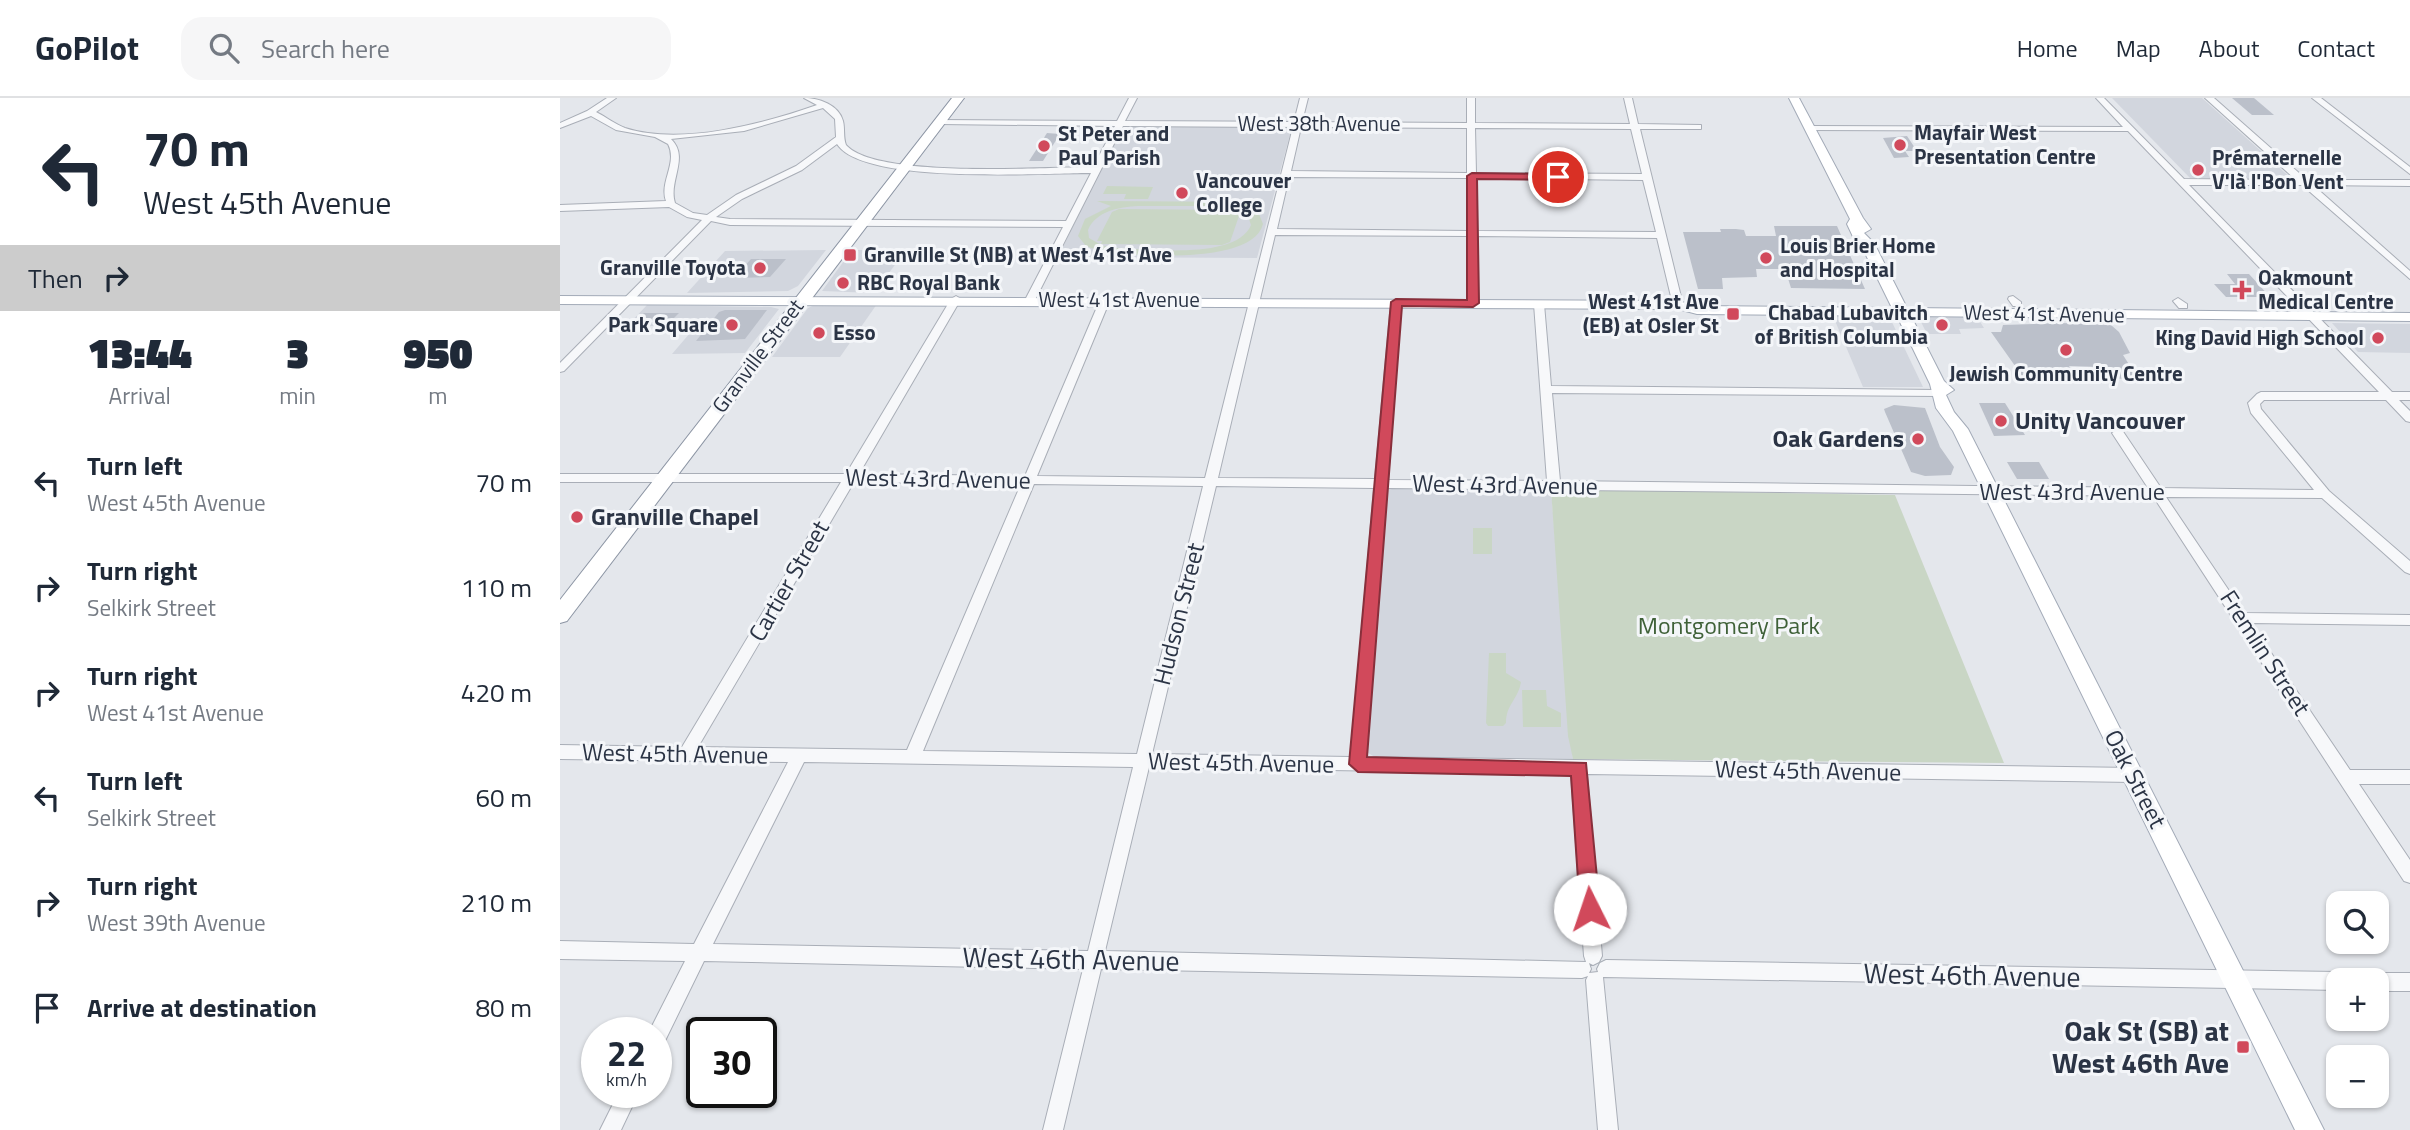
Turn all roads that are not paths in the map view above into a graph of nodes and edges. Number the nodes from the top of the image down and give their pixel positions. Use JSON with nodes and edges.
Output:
{"nodes":[{"id":1,"x":612,"y":98,"type":"edge"},
{"id":2,"x":808,"y":98,"type":"edge"},
{"id":3,"x":958,"y":98,"type":"edge"},
{"id":4,"x":1133,"y":98,"type":"edge"},
{"id":5,"x":1304,"y":98,"type":"edge"},
{"id":6,"x":1471,"y":98,"type":"edge"},
{"id":7,"x":1628,"y":98,"type":"edge"},
{"id":8,"x":1794,"y":98,"type":"edge"},
{"id":9,"x":2101,"y":98,"type":"edge"},
{"id":10,"x":2209,"y":98,"type":"edge"},
{"id":11,"x":2316,"y":98,"type":"edge"},
{"id":12,"x":823,"y":105,"type":"junction"},
{"id":13,"x":590,"y":113,"type":"junction"},
{"id":14,"x":940,"y":122,"type":"junction"},
{"id":15,"x":1120,"y":123,"type":"junction"},
{"id":16,"x":1297,"y":124,"type":"junction"},
{"id":17,"x":1471,"y":125,"type":"junction"},
{"id":18,"x":560,"y":126,"type":"edge"},
{"id":19,"x":1635,"y":127,"type":"junction"},
{"id":20,"x":1698,"y":127,"type":"dead end"},
{"id":21,"x":1810,"y":128,"type":"junction"},
{"id":22,"x":2131,"y":130,"type":"junction"},
{"id":23,"x":663,"y":137,"type":"junction"},
{"id":24,"x":838,"y":139,"type":"junction"},
{"id":25,"x":905,"y":167,"type":"junction"},
{"id":26,"x":1096,"y":170,"type":"junction"},
{"id":27,"x":2410,"y":171,"type":"edge"},
{"id":28,"x":1284,"y":174,"type":"junction"},
{"id":29,"x":1472,"y":176,"type":"junction"},
{"id":30,"x":1647,"y":177,"type":"junction"},
{"id":31,"x":2181,"y":182,"type":"junction"},
{"id":32,"x":2304,"y":183,"type":"junction"},
{"id":33,"x":2410,"y":183,"type":"edge"},
{"id":34,"x":671,"y":204,"type":"junction"},
{"id":35,"x":560,"y":208,"type":"edge"},
{"id":36,"x":707,"y":219,"type":"junction"},
{"id":37,"x":861,"y":222,"type":"junction"},
{"id":38,"x":1069,"y":224,"type":"junction"},
{"id":39,"x":1271,"y":232,"type":"junction"},
{"id":40,"x":1471,"y":234,"type":"junction"},
{"id":41,"x":1661,"y":235,"type":"junction"},
{"id":42,"x":2410,"y":276,"type":"edge"},
{"id":43,"x":801,"y":298,"type":"junction"},
{"id":44,"x":629,"y":299,"type":"junction"},
{"id":45,"x":956,"y":299,"type":"junction"},
{"id":46,"x":560,"y":300,"type":"edge"},
{"id":47,"x":1030,"y":300,"type":"junction"},
{"id":48,"x":1105,"y":300,"type":"junction"},
{"id":49,"x":1255,"y":301,"type":"junction"},
{"id":50,"x":1396,"y":302,"type":"junction"},
{"id":51,"x":1473,"y":303,"type":"junction"},
{"id":52,"x":1539,"y":304,"type":"junction"},
{"id":53,"x":1678,"y":305,"type":"junction"},
{"id":54,"x":1900,"y":307,"type":"junction"},
{"id":55,"x":2410,"y":308,"type":"edge"},
{"id":56,"x":2306,"y":312,"type":"junction"},
{"id":57,"x":2410,"y":317,"type":"edge"},
{"id":58,"x":560,"y":369,"type":"edge"},
{"id":59,"x":1546,"y":388,"type":"junction"},
{"id":60,"x":1938,"y":388,"type":"junction"},
{"id":61,"x":2389,"y":396,"type":"junction"},
{"id":62,"x":2410,"y":396,"type":"edge"},
{"id":63,"x":2410,"y":418,"type":"edge"},
{"id":64,"x":2118,"y":433,"type":"dead end"},
{"id":65,"x":666,"y":477,"type":"junction"},
{"id":66,"x":560,"y":478,"type":"edge"},
{"id":67,"x":849,"y":478,"type":"junction"},
{"id":68,"x":1029,"y":480,"type":"junction"},
{"id":69,"x":1210,"y":481,"type":"junction"},
{"id":70,"x":1381,"y":483,"type":"junction"},
{"id":71,"x":1554,"y":485,"type":"junction"},
{"id":72,"x":1991,"y":491,"type":"junction"},
{"id":73,"x":2158,"y":492,"type":"junction"},
{"id":74,"x":2325,"y":494,"type":"junction"},
{"id":75,"x":2410,"y":569,"type":"edge"},
{"id":76,"x":560,"y":615,"type":"edge"},
{"id":77,"x":2242,"y":618,"type":"junction"},
{"id":78,"x":2410,"y":620,"type":"edge"},
{"id":79,"x":560,"y":752,"type":"edge"},
{"id":80,"x":687,"y":754,"type":"junction"},
{"id":81,"x":799,"y":756,"type":"junction"},
{"id":82,"x":912,"y":758,"type":"junction"},
{"id":83,"x":1143,"y":761,"type":"junction"},
{"id":84,"x":1358,"y":764,"type":"junction"},
{"id":85,"x":1580,"y":768,"type":"junction"},
{"id":86,"x":2133,"y":775,"type":"junction"},
{"id":87,"x":2346,"y":776,"type":"junction"},
{"id":88,"x":2410,"y":777,"type":"edge"},
{"id":89,"x":2410,"y":875,"type":"edge"},
{"id":90,"x":560,"y":950,"type":"edge"},
{"id":91,"x":700,"y":952,"type":"junction"},
{"id":92,"x":1094,"y":960,"type":"junction"},
{"id":93,"x":1594,"y":968,"type":"junction"},
{"id":94,"x":2235,"y":980,"type":"junction"},
{"id":95,"x":2326,"y":981,"type":"edge"},
{"id":96,"x":2389,"y":982,"type":"edge"},
{"id":97,"x":2410,"y":982,"type":"edge"},
{"id":98,"x":667,"y":1017,"type":"edge"},
{"id":99,"x":621,"y":1108,"type":"edge"},
{"id":100,"x":610,"y":1130,"type":"edge"},
{"id":101,"x":1053,"y":1130,"type":"edge"},
{"id":102,"x":1608,"y":1130,"type":"edge"},
{"id":103,"x":2310,"y":1130,"type":"edge"}],
"edges":[{"from":1,"to":13,"type":"street"},
{"from":2,"to":12,"type":"street"},
{"from":3,"to":14,"type":"highway","name":"Granville Street"},
{"from":4,"to":15,"type":"street"},
{"from":5,"to":16,"type":"street","name":"Hudson Street"},
{"from":6,"to":17,"type":"street"},
{"from":7,"to":19,"type":"street"},
{"from":8,"to":21,"type":"main road","name":"Oak Street"},
{"from":9,"to":22,"type":"street"},
{"from":10,"to":32,"type":"street"},
{"from":11,"to":27,"type":"street"},
{"from":12,"to":23,"type":"street"},
{"from":12,"to":24,"type":"street"},
{"from":13,"to":18,"type":"street"},
{"from":13,"to":23,"type":"street"},
{"from":14,"to":15,"type":"street","name":"West 38th Avenue"},
{"from":14,"to":25,"type":"highway","name":"Granville Street"},
{"from":15,"to":16,"type":"street","name":"West 38th Avenue"},
{"from":15,"to":26,"type":"street"},
{"from":16,"to":17,"type":"street","name":"West 38th Avenue"},
{"from":16,"to":28,"type":"street","name":"Hudson Street"},
{"from":17,"to":19,"type":"street","name":"West 38th Avenue"},
{"from":17,"to":29,"type":"street"},
{"from":19,"to":20,"type":"street","name":"West 38th Avenue"},
{"from":19,"to":30,"type":"street"},
{"from":21,"to":22,"type":"street"},
{"from":21,"to":54,"type":"main road","name":"Oak Street"},
{"from":22,"to":31,"type":"street"},
{"from":23,"to":34,"type":"street"},
{"from":24,"to":25,"type":"street"},
{"from":24,"to":36,"type":"street"},
{"from":25,"to":26,"type":"street"},
{"from":25,"to":37,"type":"highway","name":"Granville Street"},
{"from":26,"to":38,"type":"street"},
{"from":28,"to":29,"type":"street"},
{"from":28,"to":39,"type":"street","name":"Hudson Street"},
{"from":29,"to":30,"type":"street"},
{"from":29,"to":40,"type":"street"},
{"from":30,"to":41,"type":"street"},
{"from":31,"to":32,"type":"street"},
{"from":31,"to":56,"type":"street"},
{"from":32,"to":33,"type":"street"},
{"from":32,"to":42,"type":"street"},
{"from":34,"to":35,"type":"street"},
{"from":34,"to":36,"type":"street"},
{"from":36,"to":37,"type":"street"},
{"from":36,"to":44,"type":"street"},
{"from":37,"to":38,"type":"street"},
{"from":37,"to":43,"type":"highway","name":"Granville Street"},
{"from":38,"to":47,"type":"street"},
{"from":39,"to":40,"type":"street"},
{"from":39,"to":49,"type":"street","name":"Hudson Street"},
{"from":40,"to":41,"type":"street"},
{"from":40,"to":51,"type":"street"},
{"from":41,"to":53,"type":"street"},
{"from":43,"to":44,"type":"main road","name":"West 41st Avenue"},
{"from":43,"to":45,"type":"main road","name":"West 41st Avenue"},
{"from":43,"to":65,"type":"highway","name":"Granville Street"},
{"from":44,"to":46,"type":"main road","name":"West 41st Avenue"},
{"from":44,"to":58,"type":"street"},
{"from":45,"to":47,"type":"main road","name":"West 41st Avenue"},
{"from":45,"to":67,"type":"street","name":"Cartier Street"},
{"from":47,"to":48,"type":"main road","name":"West 41st Avenue"},
{"from":48,"to":49,"type":"main road","name":"West 41st Avenue"},
{"from":48,"to":68,"type":"street"},
{"from":49,"to":50,"type":"main road","name":"West 41st Avenue"},
{"from":49,"to":69,"type":"street","name":"Hudson Street"},
{"from":50,"to":51,"type":"main road","name":"West 41st Avenue"},
{"from":50,"to":70,"type":"street"},
{"from":51,"to":52,"type":"main road","name":"West 41st Avenue"},
{"from":52,"to":53,"type":"main road","name":"West 41st Avenue"},
{"from":52,"to":59,"type":"street"},
{"from":53,"to":54,"type":"main road","name":"West 41st Avenue"},
{"from":54,"to":56,"type":"main road","name":"West 41st Avenue"},
{"from":54,"to":60,"type":"main road","name":"Oak Street"},
{"from":55,"to":56,"type":"main road","name":"West 41st Avenue"},
{"from":56,"to":57,"type":"main road","name":"West 41st Avenue"},
{"from":56,"to":61,"type":"street"},
{"from":59,"to":60,"type":"street"},
{"from":59,"to":71,"type":"street"},
{"from":60,"to":72,"type":"main road","name":"Oak Street"},
{"from":61,"to":62,"type":"street"},
{"from":61,"to":63,"type":"street"},
{"from":61,"to":74,"type":"street"},
{"from":64,"to":73,"type":"street","name":"Fremlin Street"},
{"from":65,"to":66,"type":"street","name":"West 43rd Avenue"},
{"from":65,"to":67,"type":"street","name":"West 43rd Avenue"},
{"from":65,"to":76,"type":"highway","name":"Granville Street"},
{"from":67,"to":68,"type":"street","name":"West 43rd Avenue"},
{"from":67,"to":80,"type":"street","name":"Cartier Street"},
{"from":68,"to":69,"type":"street","name":"West 43rd Avenue"},
{"from":68,"to":82,"type":"street"},
{"from":69,"to":70,"type":"street","name":"West 43rd Avenue"},
{"from":69,"to":83,"type":"street","name":"Hudson Street"},
{"from":70,"to":71,"type":"street","name":"West 43rd Avenue"},
{"from":70,"to":84,"type":"street"},
{"from":71,"to":72,"type":"street","name":"West 43rd Avenue"},
{"from":72,"to":73,"type":"street","name":"West 43rd Avenue"},
{"from":72,"to":86,"type":"main road","name":"Oak Street"},
{"from":73,"to":74,"type":"street","name":"West 43rd Avenue"},
{"from":73,"to":77,"type":"street","name":"Fremlin Street"},
{"from":74,"to":75,"type":"street"},
{"from":77,"to":78,"type":"street"},
{"from":77,"to":87,"type":"street","name":"Fremlin Street"},
{"from":79,"to":80,"type":"street","name":"West 45th Avenue"},
{"from":80,"to":81,"type":"street","name":"West 45th Avenue"},
{"from":81,"to":82,"type":"street","name":"West 45th Avenue"},
{"from":81,"to":91,"type":"street"},
{"from":82,"to":83,"type":"street","name":"West 45th Avenue"},
{"from":83,"to":84,"type":"street","name":"West 45th Avenue"},
{"from":83,"to":92,"type":"street","name":"Hudson Street"},
{"from":84,"to":85,"type":"street","name":"West 45th Avenue"},
{"from":85,"to":86,"type":"street","name":"West 45th Avenue"},
{"from":85,"to":93,"type":"street"},
{"from":86,"to":94,"type":"main road","name":"Oak Street"},
{"from":87,"to":88,"type":"street"},
{"from":87,"to":89,"type":"street","name":"Fremlin Street"},
{"from":90,"to":91,"type":"street","name":"West 46th Avenue"},
{"from":91,"to":92,"type":"street","name":"West 46th Avenue"},
{"from":91,"to":98,"type":"street"},
{"from":92,"to":93,"type":"street","name":"West 46th Avenue"},
{"from":92,"to":101,"type":"street","name":"Hudson Street"},
{"from":93,"to":94,"type":"street","name":"West 46th Avenue"},
{"from":93,"to":102,"type":"street"},
{"from":94,"to":95,"type":"street","name":"West 46th Avenue"},
{"from":94,"to":103,"type":"main road","name":"Oak Street"},
{"from":96,"to":97,"type":"street"},
{"from":99,"to":100,"type":"street"}]}
